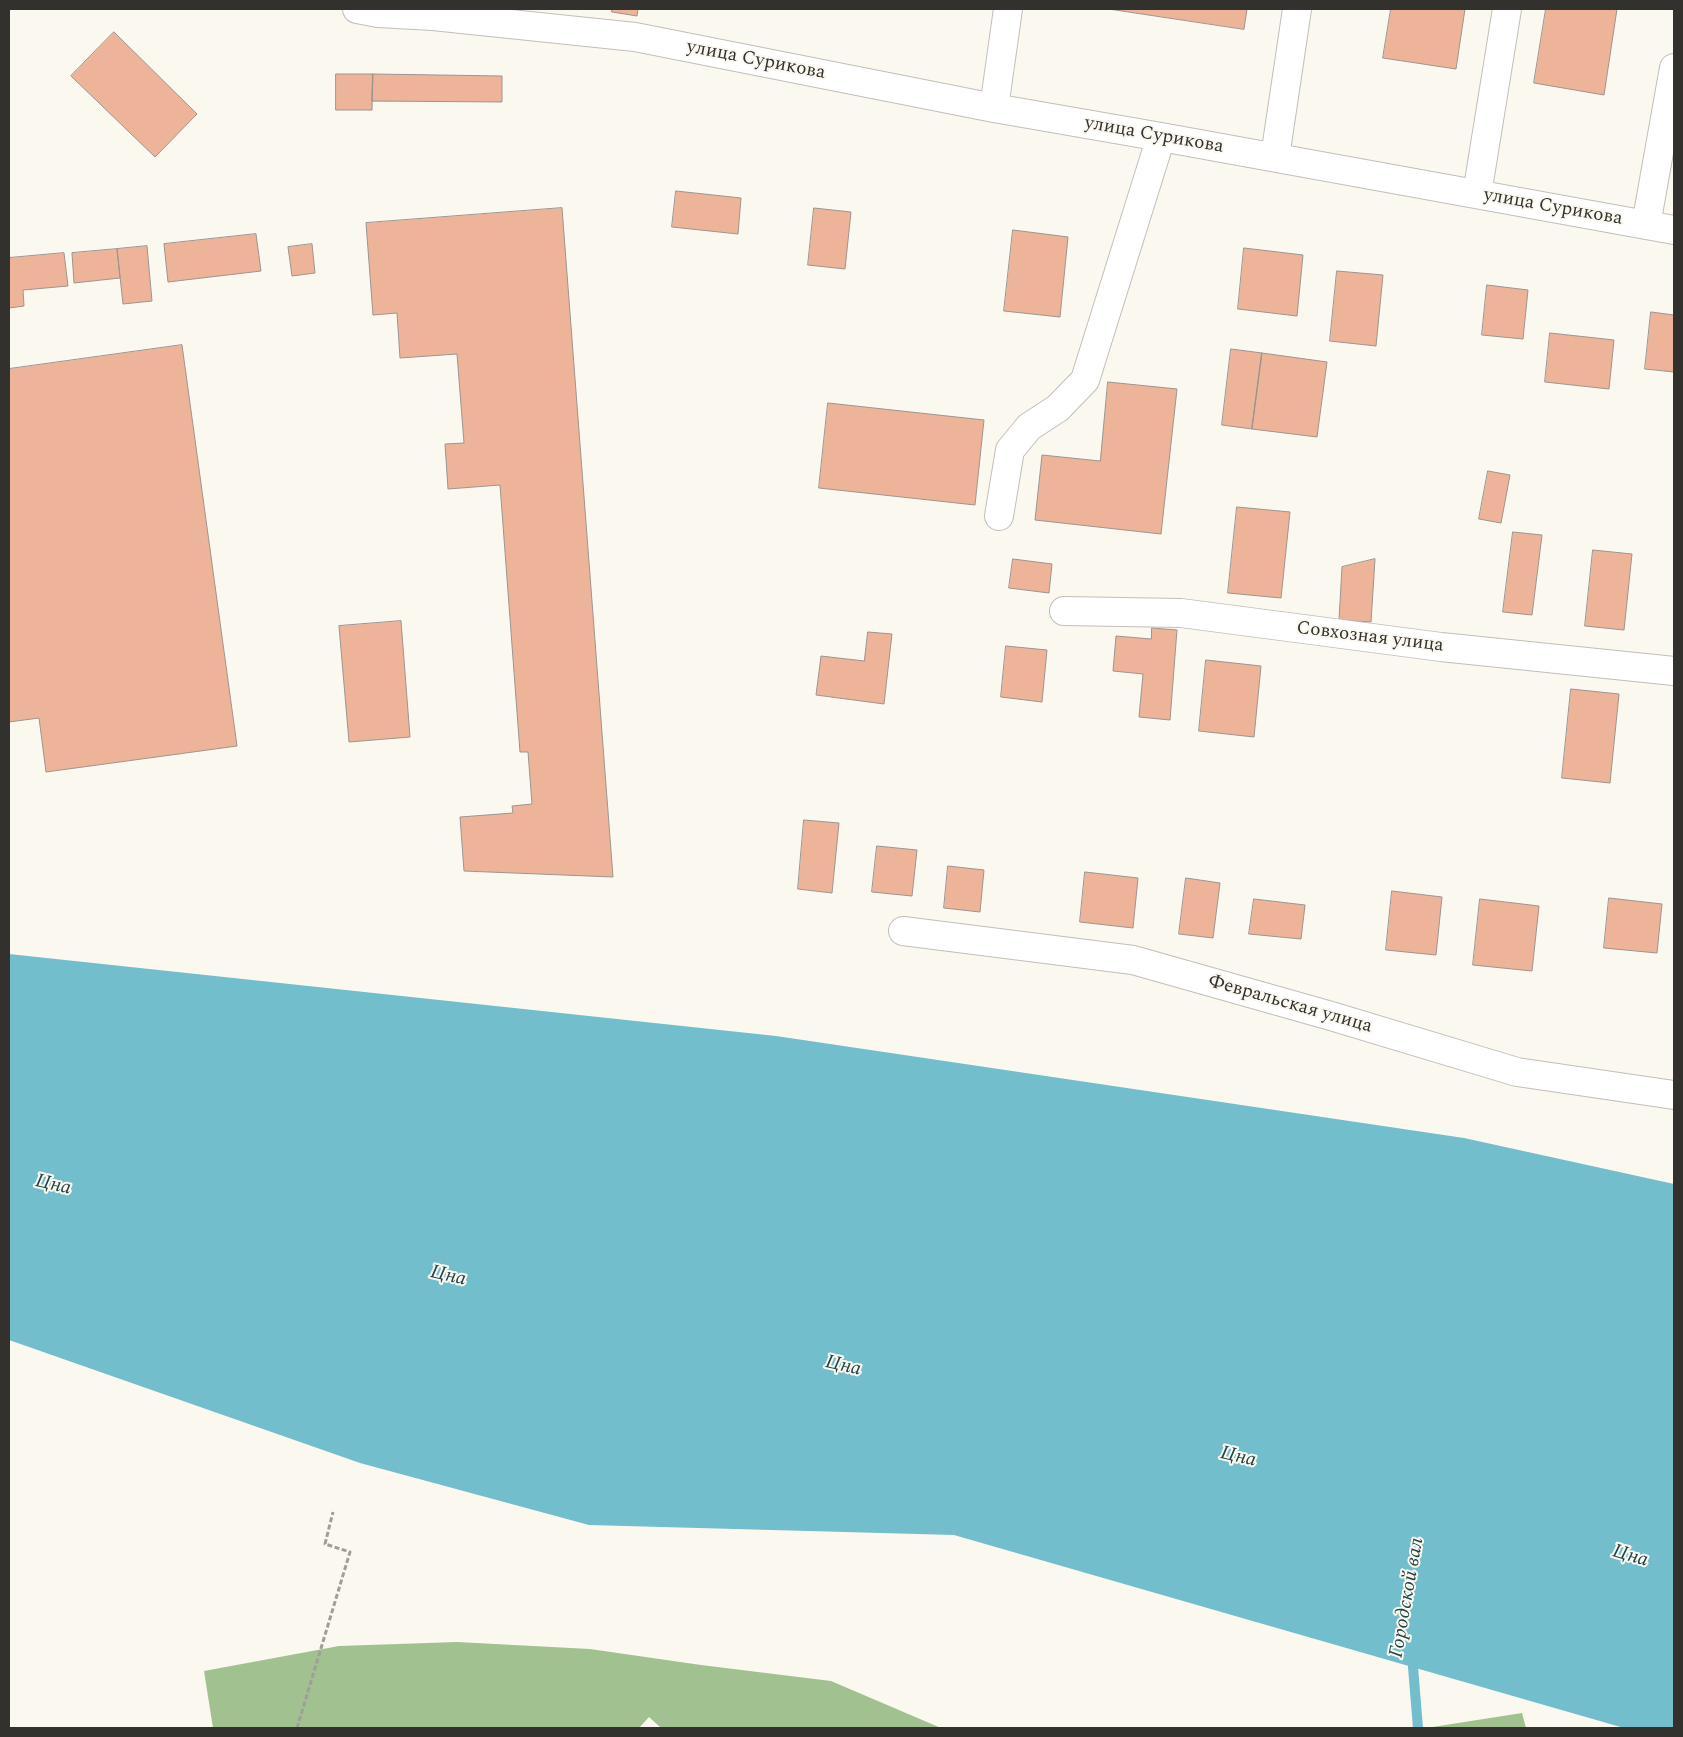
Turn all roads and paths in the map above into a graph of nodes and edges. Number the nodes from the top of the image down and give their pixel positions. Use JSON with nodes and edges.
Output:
{"nodes":[{"id":1,"x":357,"y":9,"type":"edge"},
{"id":2,"x":1008,"y":9,"type":"edge"},
{"id":3,"x":1297,"y":9,"type":"edge"},
{"id":4,"x":1507,"y":9,"type":"edge"},
{"id":5,"x":1674,"y":68,"type":"edge"},
{"id":6,"x":994,"y":108,"type":"junction"},
{"id":7,"x":1161,"y":137,"type":"junction"},
{"id":8,"x":1275,"y":158,"type":"junction"},
{"id":9,"x":1477,"y":194,"type":"junction"},
{"id":10,"x":1646,"y":225,"type":"junction"},
{"id":11,"x":1674,"y":230,"type":"edge"},
{"id":12,"x":999,"y":516,"type":"dead end"},
{"id":13,"x":1064,"y":611,"type":"dead end"},
{"id":14,"x":1674,"y":671,"type":"edge"},
{"id":15,"x":903,"y":931,"type":"dead end"},
{"id":16,"x":1674,"y":1095,"type":"edge"},
{"id":17,"x":333,"y":1512,"type":"dead end"},
{"id":18,"x":297,"y":1728,"type":"edge"}],
"edges":[{"from":1,"to":6,"type":"street","name":"улица Сурикова"},
{"from":2,"to":6,"type":"street"},
{"from":3,"to":8,"type":"street"},
{"from":4,"to":9,"type":"street"},
{"from":5,"to":10,"type":"street"},
{"from":6,"to":7,"type":"street","name":"улица Сурикова"},
{"from":7,"to":8,"type":"street","name":"улица Сурикова"},
{"from":7,"to":12,"type":"street"},
{"from":8,"to":9,"type":"street","name":"улица Сурикова"},
{"from":9,"to":10,"type":"street","name":"улица Сурикова"},
{"from":10,"to":11,"type":"street","name":"улица Сурикова"},
{"from":13,"to":14,"type":"street","name":"Совхозная улица"},
{"from":15,"to":16,"type":"street","name":"Февральская улица"},
{"from":17,"to":18,"type":"path"}]}
